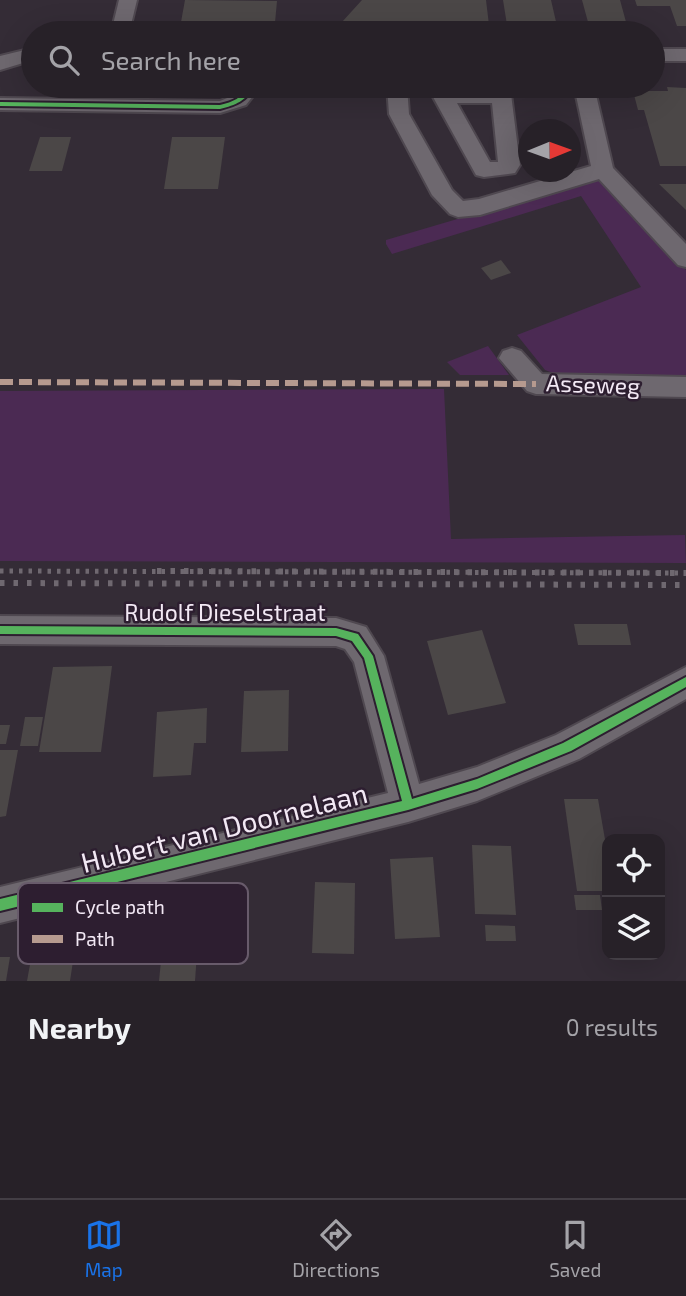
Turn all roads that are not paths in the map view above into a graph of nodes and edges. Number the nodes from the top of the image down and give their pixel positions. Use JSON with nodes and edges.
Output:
{"nodes":[{"id":1,"x":128,"y":0,"type":"edge"},
{"id":2,"x":123,"y":21,"type":"edge"},
{"id":3,"x":665,"y":55,"type":"edge"},
{"id":4,"x":686,"y":55,"type":"edge"},
{"id":5,"x":21,"y":56,"type":"edge"},
{"id":6,"x":0,"y":64,"type":"edge"},
{"id":7,"x":243,"y":98,"type":"edge"},
{"id":8,"x":398,"y":98,"type":"edge"},
{"id":9,"x":444,"y":98,"type":"edge"},
{"id":10,"x":501,"y":98,"type":"edge"},
{"id":11,"x":587,"y":98,"type":"edge"},
{"id":12,"x":0,"y":104,"type":"edge"},
{"id":13,"x":603,"y":170,"type":"junction"},
{"id":14,"x":686,"y":259,"type":"edge"},
{"id":15,"x":512,"y":358,"type":"dead end"},
{"id":16,"x":686,"y":387,"type":"edge"},
{"id":17,"x":0,"y":630,"type":"edge"},
{"id":18,"x":686,"y":682,"type":"edge"},
{"id":19,"x":408,"y":805,"type":"junction"},
{"id":20,"x":90,"y":883,"type":"edge"},
{"id":21,"x":18,"y":901,"type":"edge"},
{"id":22,"x":0,"y":905,"type":"edge"}],
"edges":[{"from":1,"to":2,"type":"street"},
{"from":3,"to":4,"type":"street"},
{"from":5,"to":6,"type":"street"},
{"from":7,"to":12,"type":"street"},
{"from":8,"to":13,"type":"street"},
{"from":9,"to":10,"type":"street"},
{"from":11,"to":13,"type":"street"},
{"from":13,"to":14,"type":"street"},
{"from":15,"to":16,"type":"street","name":"Asseweg"},
{"from":17,"to":19,"type":"street","name":"Rudolf Dieselstraat"},
{"from":18,"to":19,"type":"street","name":"Hubert van Doornelaan"},
{"from":19,"to":20,"type":"street","name":"Hubert van Doornelaan"},
{"from":21,"to":22,"type":"street","name":"Hubert van Doornelaan"}]}
